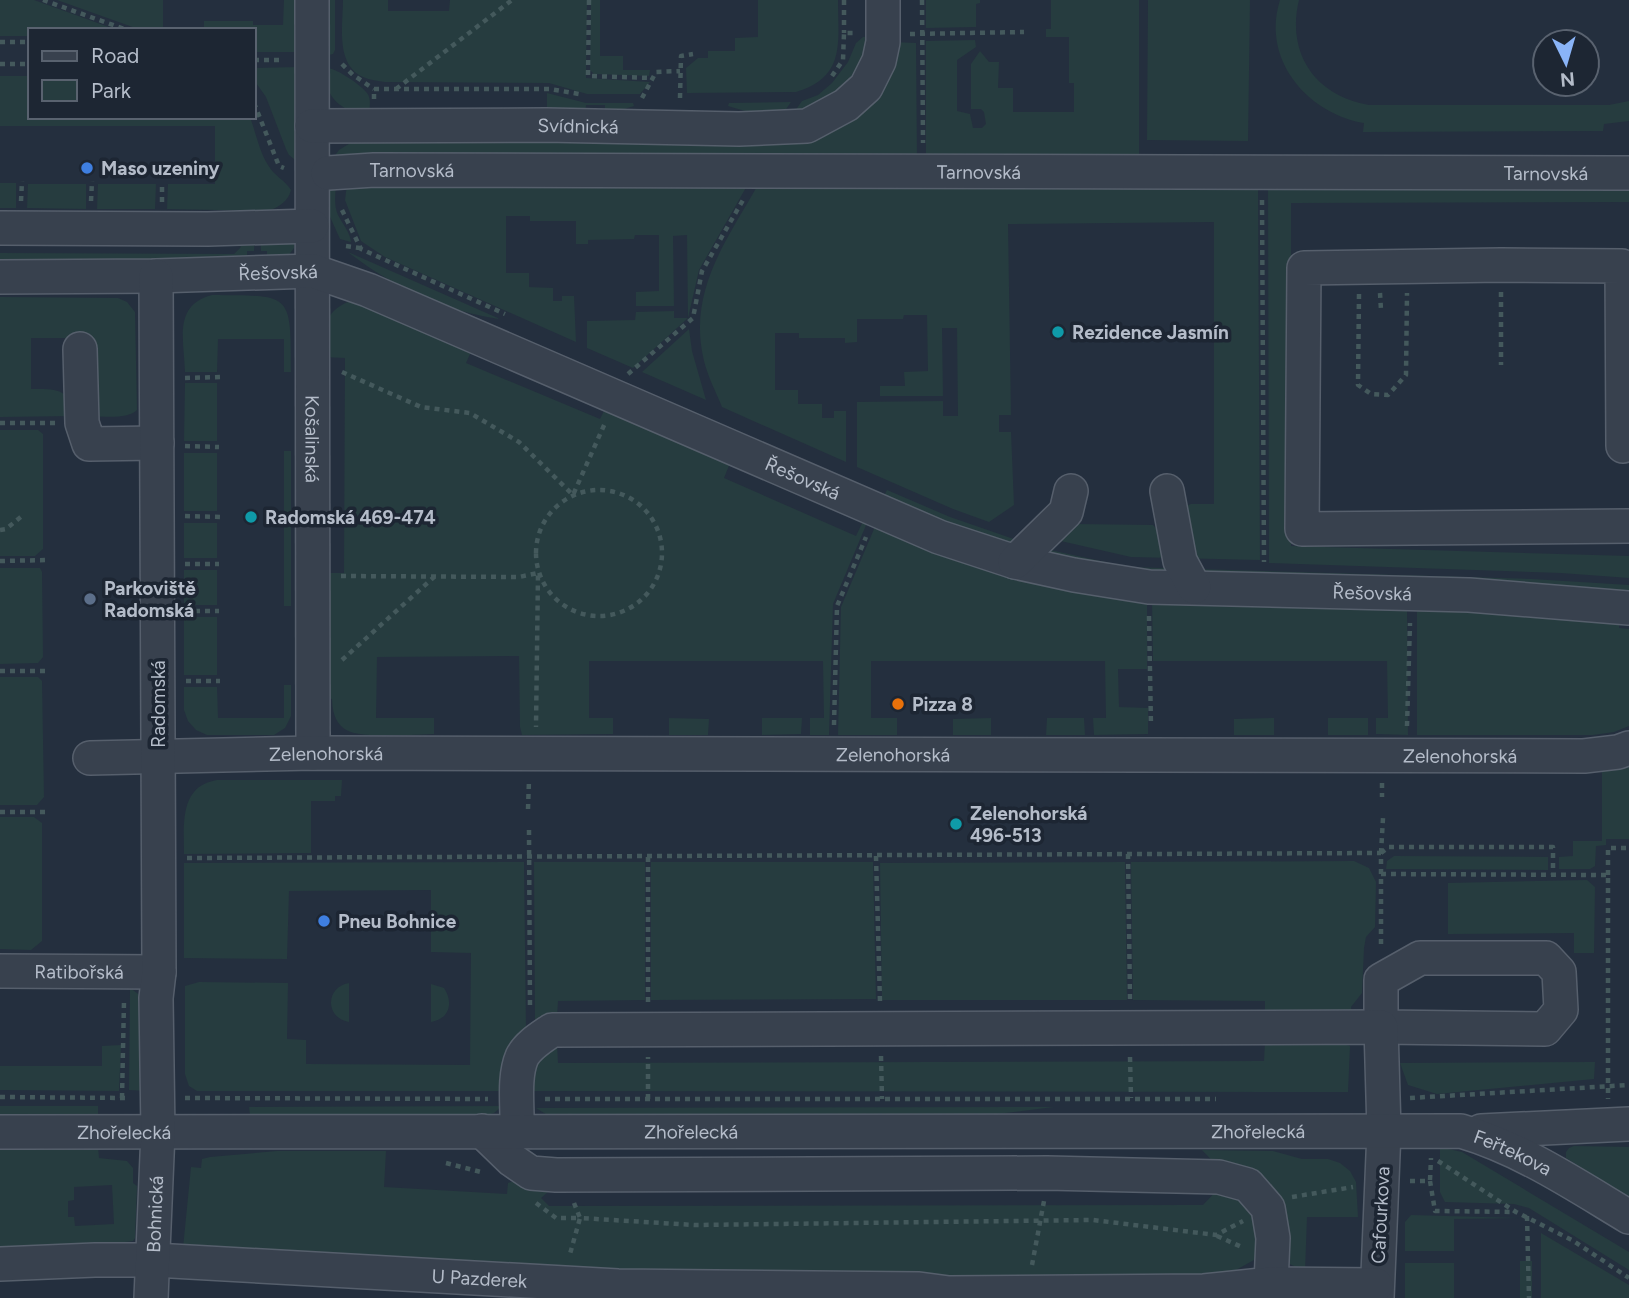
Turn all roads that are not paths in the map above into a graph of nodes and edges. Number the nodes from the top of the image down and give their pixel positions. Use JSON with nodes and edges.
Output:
{"nodes":[{"id":1,"x":312,"y":0,"type":"edge"},
{"id":2,"x":883,"y":0,"type":"edge"},
{"id":3,"x":312,"y":126,"type":"junction"},
{"id":4,"x":334,"y":173,"type":"road end"},
{"id":5,"x":1629,"y":173,"type":"edge"},
{"id":6,"x":312,"y":226,"type":"junction"},
{"id":7,"x":0,"y":228,"type":"edge"},
{"id":8,"x":313,"y":271,"type":"junction"},
{"id":9,"x":156,"y":276,"type":"junction"},
{"id":10,"x":0,"y":277,"type":"edge"},
{"id":11,"x":80,"y":349,"type":"dead end"},
{"id":12,"x":167,"y":445,"type":"junction"},
{"id":13,"x":1623,"y":446,"type":"dead end"},
{"id":14,"x":1071,"y":491,"type":"dead end"},
{"id":15,"x":1167,"y":491,"type":"dead end"},
{"id":16,"x":1629,"y":526,"type":"edge"},
{"id":17,"x":1015,"y":562,"type":"junction"},
{"id":18,"x":1194,"y":587,"type":"junction"},
{"id":19,"x":1629,"y":608,"type":"edge"},
{"id":20,"x":1629,"y":748,"type":"edge"},
{"id":21,"x":313,"y":753,"type":"junction"},
{"id":22,"x":158,"y":757,"type":"junction"},
{"id":23,"x":90,"y":758,"type":"dead end"},
{"id":24,"x":0,"y":971,"type":"edge"},
{"id":25,"x":159,"y":972,"type":"junction"},
{"id":26,"x":1381,"y":1027,"type":"junction"},
{"id":27,"x":517,"y":1115,"type":"junction"},
{"id":28,"x":1383,"y":1115,"type":"junction"},
{"id":29,"x":1629,"y":1124,"type":"edge"},
{"id":30,"x":482,"y":1131,"type":"junction"},
{"id":31,"x":1461,"y":1131,"type":"junction"},
{"id":32,"x":0,"y":1132,"type":"edge"},
{"id":33,"x":158,"y":1132,"type":"junction"},
{"id":34,"x":1629,"y":1217,"type":"edge"},
{"id":35,"x":154,"y":1260,"type":"junction"},
{"id":36,"x":0,"y":1264,"type":"edge"},
{"id":37,"x":1271,"y":1284,"type":"junction"},
{"id":38,"x":618,"y":1292,"type":"edge"},
{"id":39,"x":1376,"y":1292,"type":"edge"},
{"id":40,"x":919,"y":1293,"type":"edge"},
{"id":41,"x":151,"y":1298,"type":"edge"}],
"edges":[{"from":1,"to":3,"type":"street"},
{"from":2,"to":3,"type":"street","name":"Svídnická"},
{"from":3,"to":6,"type":"street","name":"Košalinská"},
{"from":4,"to":5,"type":"street","name":"Tarnovská"},
{"from":6,"to":7,"type":"street"},
{"from":6,"to":8,"type":"street","name":"Košalinská"},
{"from":8,"to":9,"type":"street","name":"Řešovská"},
{"from":8,"to":17,"type":"street","name":"Řešovská"},
{"from":8,"to":21,"type":"street","name":"Košalinská"},
{"from":9,"to":10,"type":"street","name":"Řešovská"},
{"from":9,"to":12,"type":"street","name":"Radomská"},
{"from":11,"to":12,"type":"street"},
{"from":12,"to":22,"type":"street","name":"Radomská"},
{"from":13,"to":16,"type":"street"},
{"from":14,"to":17,"type":"street"},
{"from":15,"to":18,"type":"street"},
{"from":17,"to":18,"type":"street","name":"Řešovská"},
{"from":18,"to":19,"type":"street","name":"Řešovská"},
{"from":20,"to":21,"type":"street","name":"Zelenohorská"},
{"from":21,"to":22,"type":"street","name":"Zelenohorská"},
{"from":22,"to":23,"type":"street","name":"Zelenohorská"},
{"from":22,"to":25,"type":"street","name":"Radomská"},
{"from":24,"to":25,"type":"street","name":"Ratibořská"},
{"from":25,"to":33,"type":"street","name":"Radomská"},
{"from":26,"to":26,"type":"street","name":"Cafourkova"},
{"from":26,"to":27,"type":"street"},
{"from":26,"to":28,"type":"street","name":"Cafourkova"},
{"from":27,"to":28,"type":"street","name":"Zhořelecká"},
{"from":27,"to":30,"type":"street","name":"Zhořelecká"},
{"from":28,"to":31,"type":"street","name":"Feřtekova"},
{"from":28,"to":39,"type":"street","name":"Cafourkova"},
{"from":29,"to":31,"type":"street"},
{"from":30,"to":33,"type":"street","name":"Zhořelecká"},
{"from":30,"to":37,"type":"street"},
{"from":31,"to":34,"type":"street","name":"Feřtekova"},
{"from":32,"to":33,"type":"street","name":"Zhořelecká"},
{"from":33,"to":35,"type":"street","name":"Bohnická"},
{"from":35,"to":36,"type":"street","name":"U Pazderek"},
{"from":35,"to":38,"type":"street","name":"U Pazderek"},
{"from":35,"to":41,"type":"street","name":"Bohnická"},
{"from":37,"to":39,"type":"street","name":"U Pazderek"},
{"from":37,"to":40,"type":"street","name":"U Pazderek"},
{"from":38,"to":40,"type":"street","name":"U Pazderek"}]}
